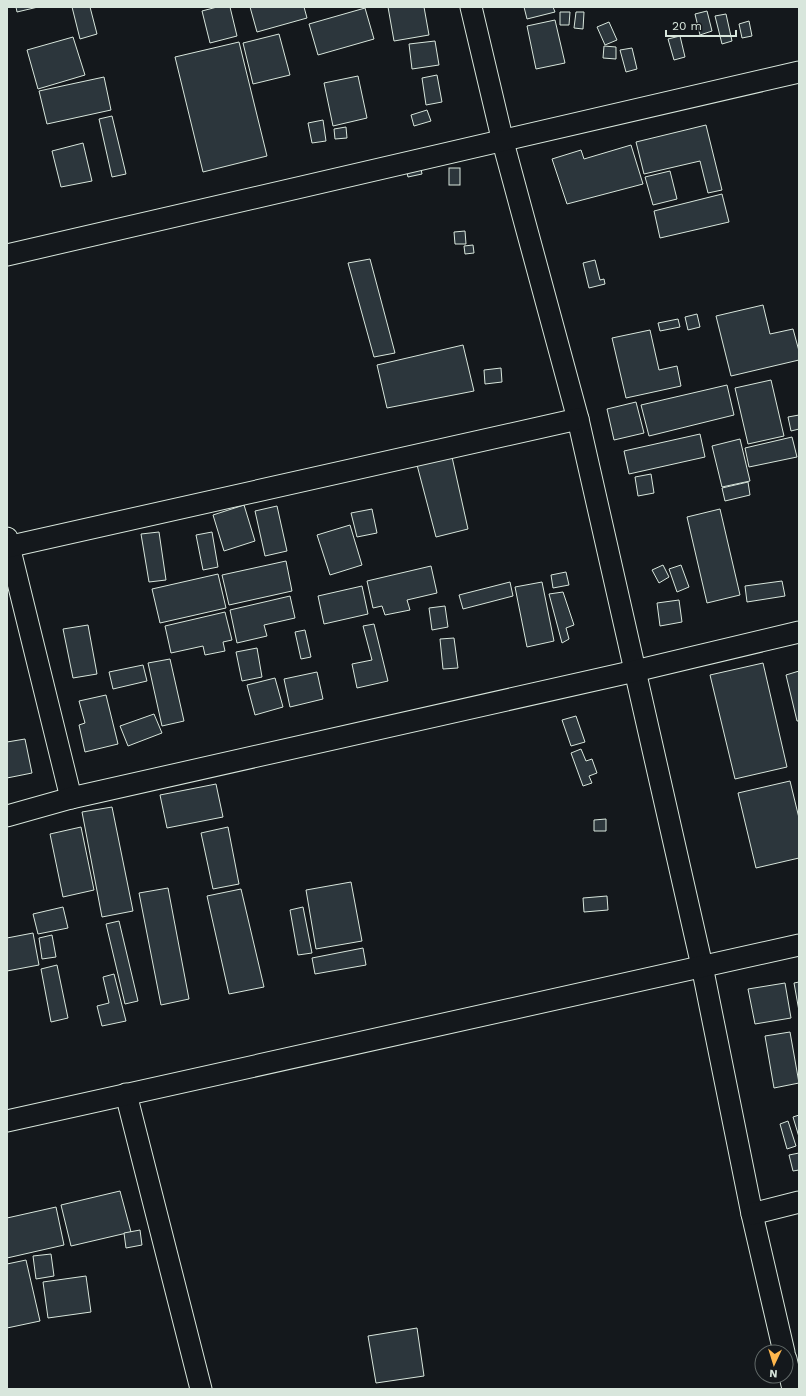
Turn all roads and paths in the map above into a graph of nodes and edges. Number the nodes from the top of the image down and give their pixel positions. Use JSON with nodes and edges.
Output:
{"nodes":[{"id":1,"x":471,"y":7,"type":"edge"},
{"id":2,"x":799,"y":72,"type":"edge"},
{"id":3,"x":503,"y":142,"type":"junction"},
{"id":4,"x":7,"y":255,"type":"edge"},
{"id":5,"x":578,"y":419,"type":"junction"},
{"id":6,"x":8,"y":544,"type":"edge"},
{"id":7,"x":799,"y":632,"type":"edge"},
{"id":8,"x":635,"y":671,"type":"junction"},
{"id":9,"x":71,"y":798,"type":"junction"},
{"id":10,"x":7,"y":816,"type":"edge"},
{"id":11,"x":799,"y":945,"type":"edge"},
{"id":12,"x":702,"y":966,"type":"junction"},
{"id":13,"x":126,"y":1094,"type":"junction"},
{"id":14,"x":7,"y":1121,"type":"edge"},
{"id":15,"x":799,"y":1202,"type":"edge"},
{"id":16,"x":752,"y":1214,"type":"junction"},
{"id":17,"x":782,"y":1344,"type":"edge"},
{"id":18,"x":201,"y":1389,"type":"edge"}],
"edges":[{"from":1,"to":3,"type":"street"},
{"from":2,"to":3,"type":"street"},
{"from":3,"to":4,"type":"street"},
{"from":3,"to":5,"type":"street"},
{"from":5,"to":6,"type":"street"},
{"from":5,"to":8,"type":"street"},
{"from":6,"to":9,"type":"street"},
{"from":7,"to":8,"type":"street"},
{"from":8,"to":9,"type":"street"},
{"from":8,"to":12,"type":"street"},
{"from":9,"to":10,"type":"street"},
{"from":11,"to":12,"type":"street"},
{"from":12,"to":13,"type":"street"},
{"from":12,"to":16,"type":"street"},
{"from":13,"to":14,"type":"street"},
{"from":13,"to":18,"type":"street"},
{"from":15,"to":16,"type":"street"},
{"from":16,"to":17,"type":"street"}]}
